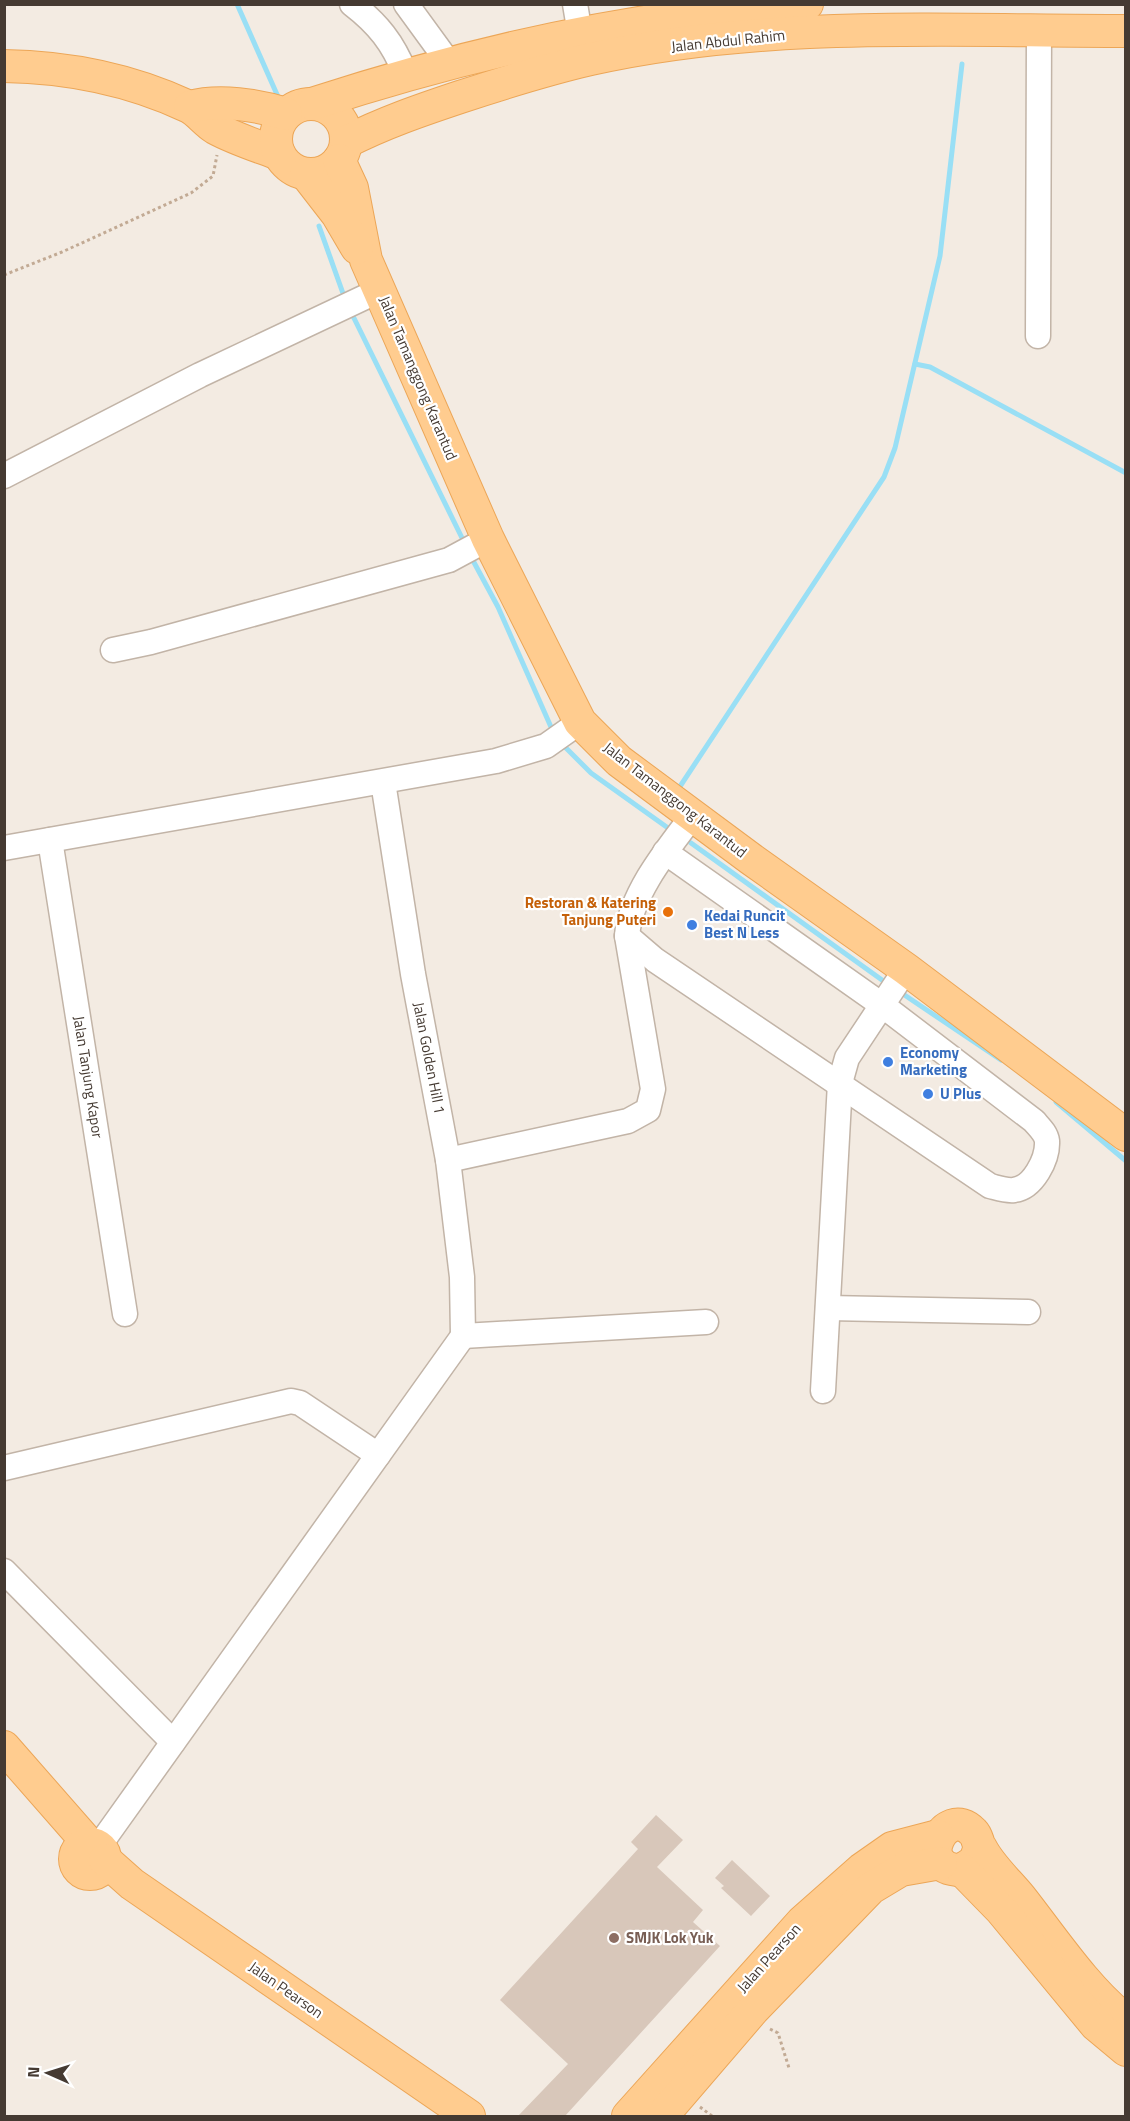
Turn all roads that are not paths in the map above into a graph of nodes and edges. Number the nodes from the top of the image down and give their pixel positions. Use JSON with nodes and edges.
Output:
{"nodes":[{"id":1,"x":352,"y":4,"type":"edge"},
{"id":2,"x":406,"y":4,"type":"edge"},
{"id":3,"x":807,"y":4,"type":"edge"},
{"id":4,"x":578,"y":19,"type":"edge"},
{"id":5,"x":1039,"y":31,"type":"junction"},
{"id":6,"x":1125,"y":31,"type":"edge"},
{"id":7,"x":449,"y":63,"type":"junction"},
{"id":8,"x":4,"y":66,"type":"edge"},
{"id":9,"x":405,"y":74,"type":"junction"},
{"id":10,"x":189,"y":107,"type":"junction"},
{"id":11,"x":299,"y":109,"type":"junction"},
{"id":12,"x":342,"y":151,"type":"junction"},
{"id":13,"x":279,"y":154,"type":"junction"},
{"id":14,"x":306,"y":174,"type":"junction"},
{"id":15,"x":366,"y":260,"type":"junction"},
{"id":16,"x":361,"y":298,"type":"junction"},
{"id":17,"x":1038,"y":336,"type":"dead end"},
{"id":18,"x":4,"y":476,"type":"edge"},
{"id":19,"x":481,"y":543,"type":"junction"},
{"id":20,"x":113,"y":650,"type":"dead end"},
{"id":21,"x":580,"y":722,"type":"junction"},
{"id":22,"x":383,"y":782,"type":"junction"},
{"id":23,"x":694,"y":814,"type":"junction"},
{"id":24,"x":50,"y":840,"type":"junction"},
{"id":25,"x":4,"y":848,"type":"edge"},
{"id":26,"x":665,"y":852,"type":"junction"},
{"id":27,"x":627,"y":936,"type":"junction"},
{"id":28,"x":906,"y":969,"type":"junction"},
{"id":29,"x":882,"y":1005,"type":"junction"},
{"id":30,"x":840,"y":1083,"type":"junction"},
{"id":31,"x":1122,"y":1125,"type":"edge"},
{"id":32,"x":448,"y":1160,"type":"junction"},
{"id":33,"x":828,"y":1308,"type":"junction"},
{"id":34,"x":1028,"y":1312,"type":"dead end"},
{"id":35,"x":125,"y":1314,"type":"dead end"},
{"id":36,"x":706,"y":1322,"type":"dead end"},
{"id":37,"x":463,"y":1336,"type":"junction"},
{"id":38,"x":823,"y":1391,"type":"dead end"},
{"id":39,"x":378,"y":1455,"type":"junction"},
{"id":40,"x":4,"y":1468,"type":"edge"},
{"id":41,"x":4,"y":1571,"type":"edge"},
{"id":42,"x":173,"y":1742,"type":"junction"},
{"id":43,"x":4,"y":1747,"type":"edge"},
{"id":44,"x":4,"y":1775,"type":"edge"},
{"id":45,"x":955,"y":1854,"type":"junction"},
{"id":46,"x":92,"y":1857,"type":"junction"},
{"id":47,"x":1125,"y":2020,"type":"edge"},
{"id":48,"x":1125,"y":2050,"type":"edge"},
{"id":49,"x":438,"y":2116,"type":"edge"},
{"id":50,"x":470,"y":2116,"type":"edge"},
{"id":51,"x":627,"y":2116,"type":"edge"},
{"id":52,"x":662,"y":2116,"type":"edge"}],
"edges":[{"from":1,"to":9,"type":"street"},
{"from":2,"to":7,"type":"street"},
{"from":3,"to":4,"type":"main road","name":"Jalan Abdul Rahim"},
{"from":4,"to":7,"type":"main road","name":"Jalan Abdul Rahim"},
{"from":5,"to":6,"type":"main road","name":"Jalan Abdul Rahim"},
{"from":5,"to":12,"type":"main road","name":"Jalan Abdul Rahim"},
{"from":5,"to":17,"type":"street"},
{"from":7,"to":9,"type":"main road","name":"Jalan Abdul Rahim"},
{"from":8,"to":10,"type":"main road"},
{"from":9,"to":11,"type":"main road","name":"Jalan Abdul Rahim"},
{"from":10,"to":11,"type":"main road"},
{"from":10,"to":13,"type":"main road"},
{"from":11,"to":12,"type":"main road"},
{"from":11,"to":13,"type":"main road"},
{"from":12,"to":14,"type":"main road"},
{"from":12,"to":15,"type":"main road","name":"Jalan Tamanggong Karantud"},
{"from":13,"to":14,"type":"main road"},
{"from":14,"to":15,"type":"main road","name":"Jalan Tamanggong Karantud"},
{"from":15,"to":16,"type":"main road","name":"Jalan Tamanggong Karantud"},
{"from":16,"to":18,"type":"street"},
{"from":16,"to":19,"type":"main road","name":"Jalan Tamanggong Karantud"},
{"from":19,"to":20,"type":"street"},
{"from":19,"to":21,"type":"main road","name":"Jalan Tamanggong Karantud"},
{"from":21,"to":22,"type":"street"},
{"from":21,"to":23,"type":"main road","name":"Jalan Tamanggong Karantud"},
{"from":22,"to":24,"type":"street"},
{"from":22,"to":32,"type":"street","name":"Jalan Golden Hill 1"},
{"from":23,"to":26,"type":"street"},
{"from":23,"to":28,"type":"main road","name":"Jalan Tamanggong Karantud"},
{"from":24,"to":25,"type":"street"},
{"from":24,"to":35,"type":"street","name":"Jalan Tanjung Kapor"},
{"from":26,"to":27,"type":"street"},
{"from":26,"to":29,"type":"street"},
{"from":27,"to":30,"type":"street"},
{"from":27,"to":32,"type":"street"},
{"from":28,"to":29,"type":"street"},
{"from":28,"to":31,"type":"main road","name":"Jalan Tamanggong Karantud"},
{"from":29,"to":30,"type":"street"},
{"from":29,"to":30,"type":"street"},
{"from":30,"to":33,"type":"street"},
{"from":32,"to":37,"type":"street","name":"Jalan Golden Hill 1"},
{"from":33,"to":34,"type":"street"},
{"from":33,"to":38,"type":"street"},
{"from":36,"to":37,"type":"street"},
{"from":37,"to":39,"type":"street"},
{"from":39,"to":40,"type":"street"},
{"from":39,"to":42,"type":"street"},
{"from":41,"to":42,"type":"street"},
{"from":42,"to":46,"type":"street"},
{"from":43,"to":46,"type":"main road","name":"Jalan Pearson"},
{"from":44,"to":46,"type":"main road","name":"Jalan Pearson"},
{"from":45,"to":47,"type":"main road"},
{"from":45,"to":48,"type":"main road"},
{"from":45,"to":51,"type":"main road","name":"Jalan Pearson"},
{"from":45,"to":52,"type":"main road","name":"Jalan Pearson"},
{"from":46,"to":49,"type":"main road","name":"Jalan Pearson"},
{"from":46,"to":50,"type":"main road","name":"Jalan Pearson"}]}
